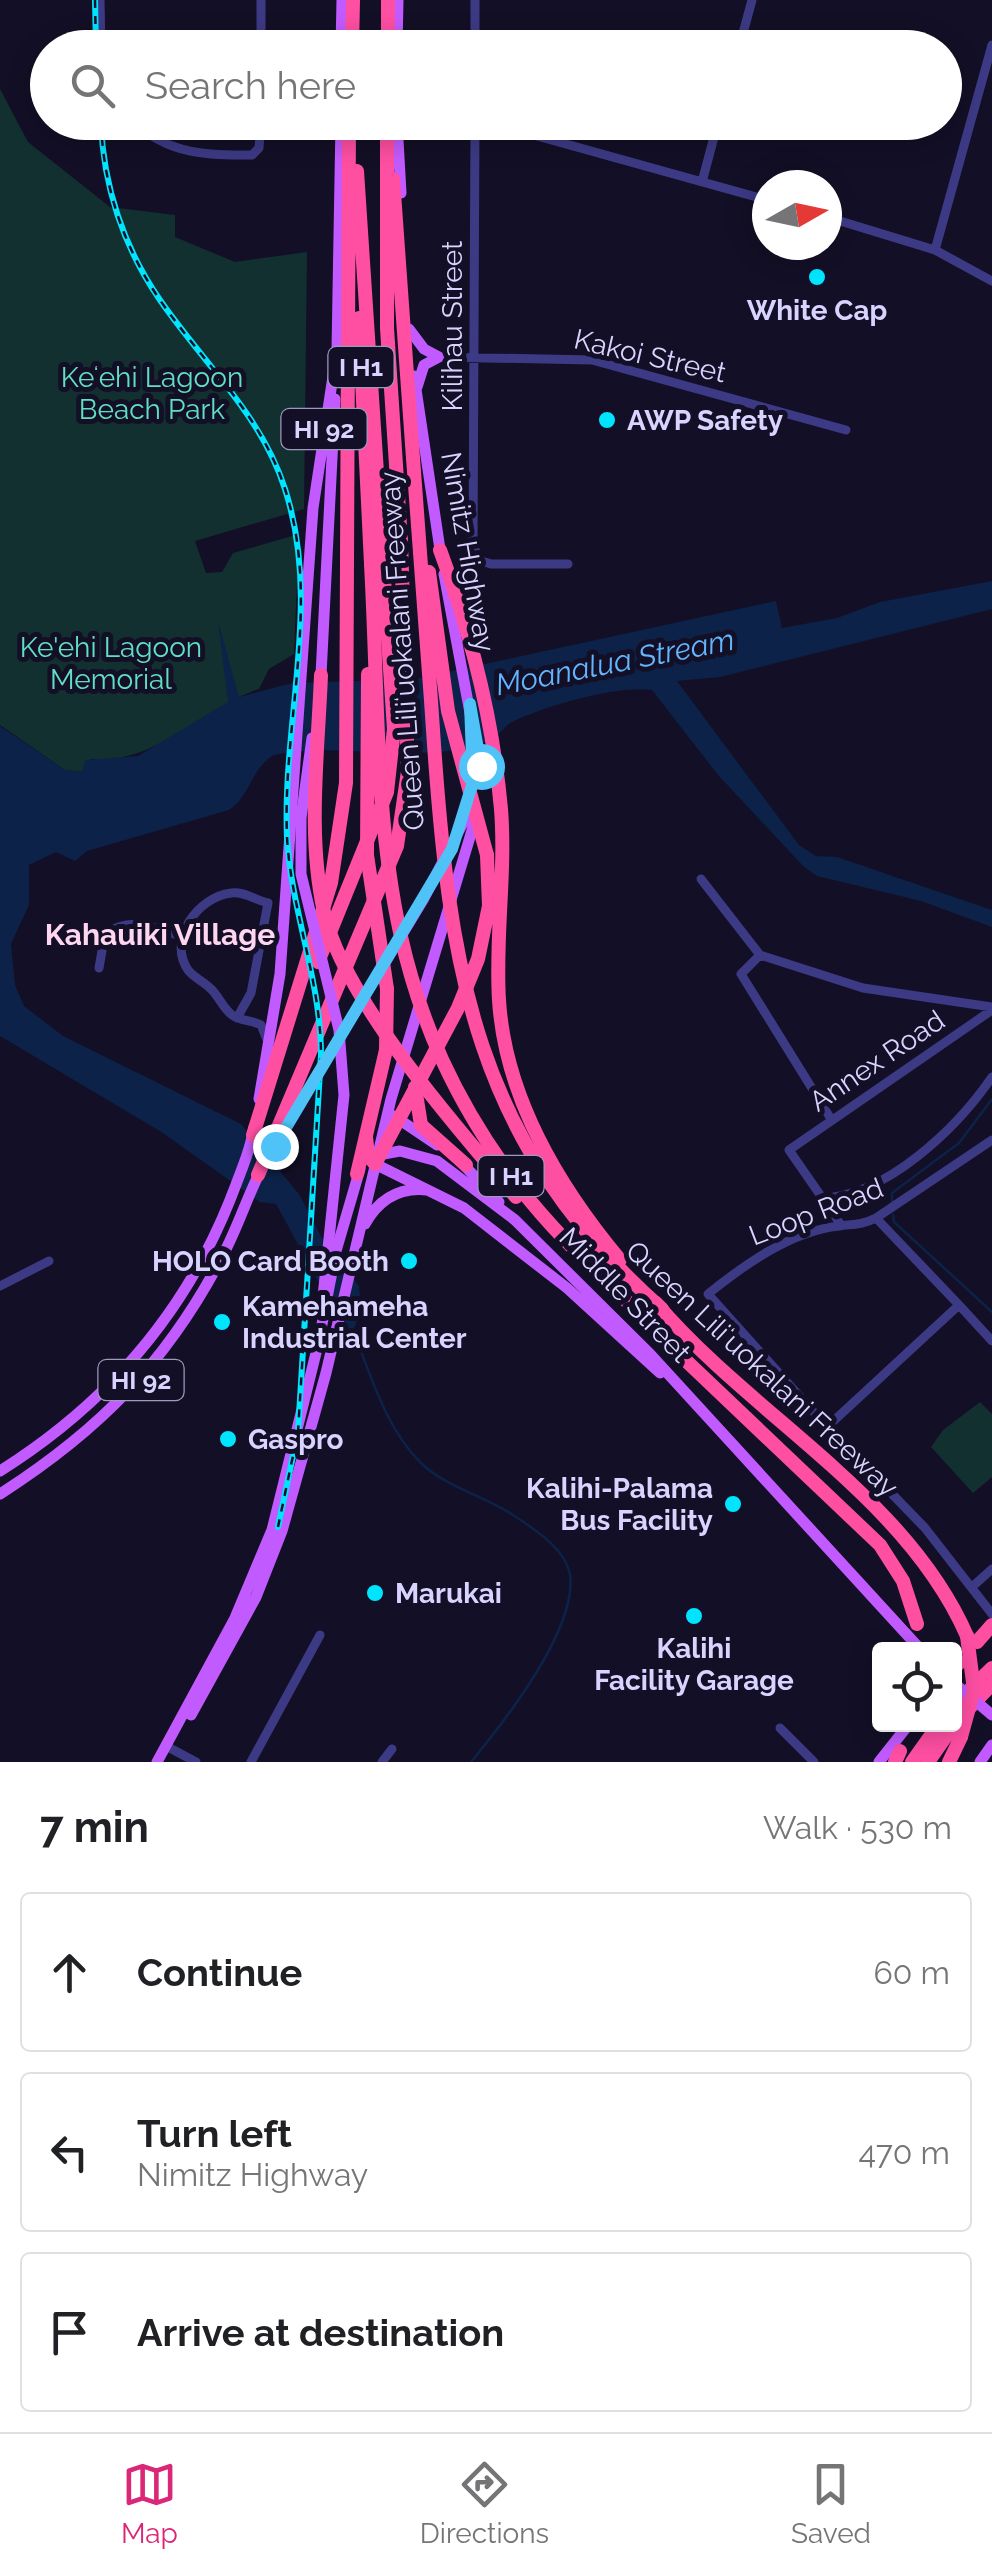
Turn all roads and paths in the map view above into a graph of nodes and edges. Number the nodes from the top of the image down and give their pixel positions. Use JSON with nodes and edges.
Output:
{"nodes":[{"id":1,"x":100,"y":0,"type":"edge"},
{"id":2,"x":261,"y":0,"type":"edge"},
{"id":3,"x":342,"y":0,"type":"edge"},
{"id":4,"x":354,"y":0,"type":"edge"},
{"id":5,"x":388,"y":0,"type":"edge"},
{"id":6,"x":398,"y":0,"type":"edge"},
{"id":7,"x":475,"y":0,"type":"edge"},
{"id":8,"x":752,"y":0,"type":"edge"},
{"id":9,"x":101,"y":30,"type":"edge"},
{"id":10,"x":261,"y":30,"type":"edge"},
{"id":11,"x":342,"y":30,"type":"edge"},
{"id":12,"x":353,"y":30,"type":"edge"},
{"id":13,"x":388,"y":30,"type":"edge"},
{"id":14,"x":397,"y":30,"type":"edge"},
{"id":15,"x":475,"y":30,"type":"edge"},
{"id":16,"x":744,"y":30,"type":"edge"},
{"id":17,"x":992,"y":45,"type":"edge"},
{"id":18,"x":158,"y":140,"type":"edge"},
{"id":19,"x":260,"y":140,"type":"edge"},
{"id":20,"x":341,"y":140,"type":"edge"},
{"id":21,"x":352,"y":140,"type":"edge"},
{"id":22,"x":354,"y":140,"type":"edge"},
{"id":23,"x":391,"y":140,"type":"edge"},
{"id":24,"x":392,"y":140,"type":"edge"},
{"id":25,"x":393,"y":140,"type":"edge"},
{"id":26,"x":474,"y":140,"type":"edge"},
{"id":27,"x":552,"y":140,"type":"edge"},
{"id":28,"x":713,"y":140,"type":"edge"},
{"id":29,"x":357,"y":170,"type":"junction"},
{"id":30,"x":702,"y":182,"type":"junction"},
{"id":31,"x":752,"y":196,"type":"edge"},
{"id":32,"x":842,"y":222,"type":"edge"},
{"id":33,"x":935,"y":250,"type":"junction"},
{"id":34,"x":992,"y":281,"type":"edge"},
{"id":35,"x":409,"y":329,"type":"junction"},
{"id":36,"x":337,"y":350,"type":"junction"},
{"id":37,"x":439,"y":356,"type":"junction"},
{"id":38,"x":474,"y":356,"type":"junction"},
{"id":39,"x":416,"y":396,"type":"junction"},
{"id":40,"x":846,"y":430,"type":"dead end"},
{"id":41,"x":413,"y":458,"type":"junction"},
{"id":42,"x":440,"y":550,"type":"junction"},
{"id":43,"x":370,"y":564,"type":"junction"},
{"id":44,"x":568,"y":564,"type":"dead end"},
{"id":45,"x":321,"y":675,"type":"junction"},
{"id":46,"x":469,"y":825,"type":"junction"},
{"id":47,"x":700,"y":879,"type":"dead end"},
{"id":48,"x":183,"y":937,"type":"junction"},
{"id":49,"x":760,"y":956,"type":"junction"},
{"id":50,"x":99,"y":968,"type":"dead end"},
{"id":51,"x":274,"y":1007,"type":"junction"},
{"id":52,"x":992,"y":1009,"type":"edge"},
{"id":53,"x":293,"y":1017,"type":"junction"},
{"id":54,"x":237,"y":1018,"type":"junction"},
{"id":55,"x":254,"y":1022,"type":"junction"},
{"id":56,"x":268,"y":1042,"type":"junction"},
{"id":57,"x":992,"y":1077,"type":"edge"},
{"id":58,"x":416,"y":1087,"type":"junction"},
{"id":59,"x":391,"y":1099,"type":"junction"},
{"id":60,"x":831,"y":1118,"type":"junction"},
{"id":61,"x":397,"y":1120,"type":"junction"},
{"id":62,"x":253,"y":1135,"type":"junction"},
{"id":63,"x":366,"y":1137,"type":"junction"},
{"id":64,"x":992,"y":1140,"type":"edge"},
{"id":65,"x":273,"y":1144,"type":"junction"},
{"id":66,"x":375,"y":1158,"type":"junction"},
{"id":67,"x":466,"y":1166,"type":"junction"},
{"id":68,"x":356,"y":1174,"type":"junction"},
{"id":69,"x":258,"y":1175,"type":"joint"},
{"id":70,"x":437,"y":1191,"type":"junction"},
{"id":71,"x":821,"y":1198,"type":"junction"},
{"id":72,"x":876,"y":1218,"type":"junction"},
{"id":73,"x":515,"y":1220,"type":"junction"},
{"id":74,"x":841,"y":1225,"type":"junction"},
{"id":75,"x":357,"y":1241,"type":"junction"},
{"id":76,"x":50,"y":1261,"type":"dead end"},
{"id":77,"x":0,"y":1286,"type":"edge"},
{"id":78,"x":324,"y":1305,"type":"junction"},
{"id":79,"x":960,"y":1306,"type":"junction"},
{"id":80,"x":662,"y":1309,"type":"junction"},
{"id":81,"x":992,"y":1341,"type":"edge"},
{"id":82,"x":667,"y":1342,"type":"junction"},
{"id":83,"x":680,"y":1389,"type":"junction"},
{"id":84,"x":827,"y":1427,"type":"junction"},
{"id":85,"x":45,"y":1443,"type":"junction"},
{"id":86,"x":0,"y":1461,"type":"edge"},
{"id":87,"x":0,"y":1470,"type":"edge"},
{"id":88,"x":0,"y":1494,"type":"edge"},
{"id":89,"x":992,"y":1569,"type":"edge"},
{"id":90,"x":972,"y":1588,"type":"junction"},
{"id":91,"x":992,"y":1614,"type":"edge"},
{"id":92,"x":918,"y":1624,"type":"dead end"},
{"id":93,"x":992,"y":1625,"type":"edge"},
{"id":94,"x":320,"y":1635,"type":"dead end"},
{"id":95,"x":972,"y":1639,"type":"junction"},
{"id":96,"x":914,"y":1642,"type":"edge"},
{"id":97,"x":962,"y":1656,"type":"edge"},
{"id":98,"x":992,"y":1668,"type":"edge"},
{"id":99,"x":992,"y":1684,"type":"edge"},
{"id":100,"x":962,"y":1690,"type":"edge"},
{"id":101,"x":962,"y":1697,"type":"edge"},
{"id":102,"x":992,"y":1715,"type":"edge"},
{"id":103,"x":780,"y":1728,"type":"dead end"},
{"id":104,"x":902,"y":1732,"type":"edge"},
{"id":105,"x":933,"y":1732,"type":"edge"},
{"id":106,"x":992,"y":1745,"type":"edge"},
{"id":107,"x":170,"y":1747,"type":"junction"},
{"id":108,"x":392,"y":1749,"type":"dead end"},
{"id":109,"x":157,"y":1762,"type":"edge"},
{"id":110,"x":166,"y":1762,"type":"edge"},
{"id":111,"x":196,"y":1762,"type":"edge"},
{"id":112,"x":251,"y":1762,"type":"edge"},
{"id":113,"x":382,"y":1762,"type":"edge"},
{"id":114,"x":814,"y":1762,"type":"edge"},
{"id":115,"x":879,"y":1762,"type":"edge"},
{"id":116,"x":912,"y":1762,"type":"edge"},
{"id":117,"x":928,"y":1762,"type":"edge"},
{"id":118,"x":949,"y":1762,"type":"edge"},
{"id":119,"x":980,"y":1762,"type":"edge"}],
"edges":[{"from":1,"to":9,"type":"street"},
{"from":2,"to":10,"type":"street"},
{"from":3,"to":11,"type":"main road"},
{"from":4,"to":12,"type":"highway"},
{"from":5,"to":13,"type":"highway"},
{"from":6,"to":14,"type":"main road"},
{"from":7,"to":15,"type":"street"},
{"from":8,"to":16,"type":"street"},
{"from":17,"to":33,"type":"street"},
{"from":18,"to":19,"type":"street"},
{"from":20,"to":36,"type":"main road","number":"HI 92"},
{"from":21,"to":53,"type":"highway","bridge":true},
{"from":22,"to":29,"type":"highway","name":"Queen Liliʻuokalani Freeway","number":"I H1"},
{"from":23,"to":65,"type":"highway"},
{"from":24,"to":41,"type":"highway","name":"Queen Liliʻuokalani Freeway","number":"I H1"},
{"from":25,"to":35,"type":"main road","name":"Nimitz Highway"},
{"from":26,"to":38,"type":"street","name":"Kilihau Street"},
{"from":27,"to":30,"type":"street"},
{"from":28,"to":30,"type":"street"},
{"from":29,"to":43,"type":"highway","name":"Queen Liliʻuokalani Freeway","number":"I H1"},
{"from":29,"to":53,"type":"highway","bridge":true},
{"from":30,"to":31,"type":"street"},
{"from":32,"to":33,"type":"street"},
{"from":33,"to":34,"type":"street"},
{"from":35,"to":37,"type":"main road"},
{"from":35,"to":39,"type":"main road","name":"Nimitz Highway"},
{"from":36,"to":45,"type":"main road"},
{"from":36,"to":51,"type":"main road","number":"HI 92"},
{"from":37,"to":38,"type":"street","name":"Kakoi Street"},
{"from":37,"to":39,"type":"main road"},
{"from":38,"to":40,"type":"street","name":"Kakoi Street"},
{"from":38,"to":44,"type":"street","name":"Kilihau Street"},
{"from":39,"to":42,"type":"main road","name":"Nimitz Highway"},
{"from":41,"to":58,"type":"highway","bridge":true},
{"from":41,"to":80,"type":"highway","name":"Queen Liliʻuokalani Freeway","number":"I H1","bridge":true},
{"from":42,"to":46,"type":"main road","name":"Nimitz Highway","bridge":true},
{"from":42,"to":80,"type":"highway","bridge":true},
{"from":43,"to":63,"type":"highway","bridge":true},
{"from":43,"to":82,"type":"highway","name":"Queen Liliʻuokalani Freeway","number":"I H1","bridge":true},
{"from":45,"to":78,"type":"main road","bridge":true},
{"from":45,"to":82,"type":"highway","bridge":true},
{"from":46,"to":59,"type":"main road"},
{"from":46,"to":65,"type":"main road","name":"Nimitz Highway"},
{"from":47,"to":49,"type":"street"},
{"from":48,"to":50,"type":"street"},
{"from":48,"to":54,"type":"street"},
{"from":48,"to":54,"type":"street"},
{"from":49,"to":52,"type":"street","name":"Annex Road"},
{"from":49,"to":60,"type":"street"},
{"from":51,"to":55,"type":"street"},
{"from":51,"to":56,"type":"main road","number":"HI 92"},
{"from":52,"to":60,"type":"street","name":"Annex Road"},
{"from":53,"to":62,"type":"highway"},
{"from":54,"to":55,"type":"street"},
{"from":55,"to":56,"type":"street"},
{"from":56,"to":62,"type":"main road","number":"HI 92"},
{"from":57,"to":71,"type":"street"},
{"from":58,"to":61,"type":"highway"},
{"from":58,"to":67,"type":"highway"},
{"from":59,"to":61,"type":"main road"},
{"from":59,"to":66,"type":"main road"},
{"from":60,"to":71,"type":"street","name":"Annex Road"},
{"from":61,"to":66,"type":"highway"},
{"from":61,"to":67,"type":"main road"},
{"from":62,"to":85,"type":"main road","number":"HI 92"},
{"from":63,"to":66,"type":"highway"},
{"from":63,"to":68,"type":"highway"},
{"from":64,"to":72,"type":"street","name":"Loop Road"},
{"from":65,"to":69,"type":"highway"},
{"from":66,"to":68,"type":"main road"},
{"from":66,"to":70,"type":"main road","name":"Middle Street"},
{"from":66,"to":73,"type":"main road","name":"Middle Street"},
{"from":66,"to":75,"type":"main road"},
{"from":67,"to":73,"type":"main road"},
{"from":68,"to":78,"type":"main road","bridge":true},
{"from":69,"to":88,"type":"main road","number":"HI 92"},
{"from":70,"to":75,"type":"main road"},
{"from":70,"to":83,"type":"main road","name":"Middle Street"},
{"from":71,"to":74,"type":"street"},
{"from":72,"to":74,"type":"street","name":"Loop Road"},
{"from":72,"to":79,"type":"street"},
{"from":73,"to":83,"type":"main road","name":"Middle Street"},
{"from":74,"to":84,"type":"street","name":"Loop Road"},
{"from":75,"to":107,"type":"main road"},
{"from":76,"to":77,"type":"street"},
{"from":78,"to":107,"type":"main road"},
{"from":79,"to":81,"type":"street"},
{"from":79,"to":84,"type":"street"},
{"from":80,"to":95,"type":"highway","name":"Queen Liliʻuokalani Freeway","number":"I H1"},
{"from":82,"to":92,"type":"highway","name":"Queen Liliʻuokalani Freeway","number":"I H1"},
{"from":83,"to":96,"type":"main road","name":"Middle Street"},
{"from":84,"to":90,"type":"street"},
{"from":85,"to":86,"type":"main road"},
{"from":85,"to":87,"type":"main road","number":"HI 92"},
{"from":89,"to":90,"type":"street"},
{"from":90,"to":91,"type":"street"},
{"from":93,"to":95,"type":"highway"},
{"from":94,"to":112,"type":"street"},
{"from":95,"to":97,"type":"highway","bridge":true},
{"from":95,"to":118,"type":"highway","name":"Queen Liliʻuokalani Freeway","number":"I H1","bridge":true},
{"from":98,"to":101,"type":"highway"},
{"from":99,"to":117,"type":"highway"},
{"from":100,"to":102,"type":"main road","bridge":true},
{"from":103,"to":114,"type":"street"},
{"from":104,"to":115,"type":"main road"},
{"from":105,"to":116,"type":"highway"},
{"from":106,"to":119,"type":"main road"},
{"from":107,"to":109,"type":"main road"},
{"from":107,"to":110,"type":"main road"},
{"from":107,"to":111,"type":"street"},
{"from":108,"to":113,"type":"street"}]}
